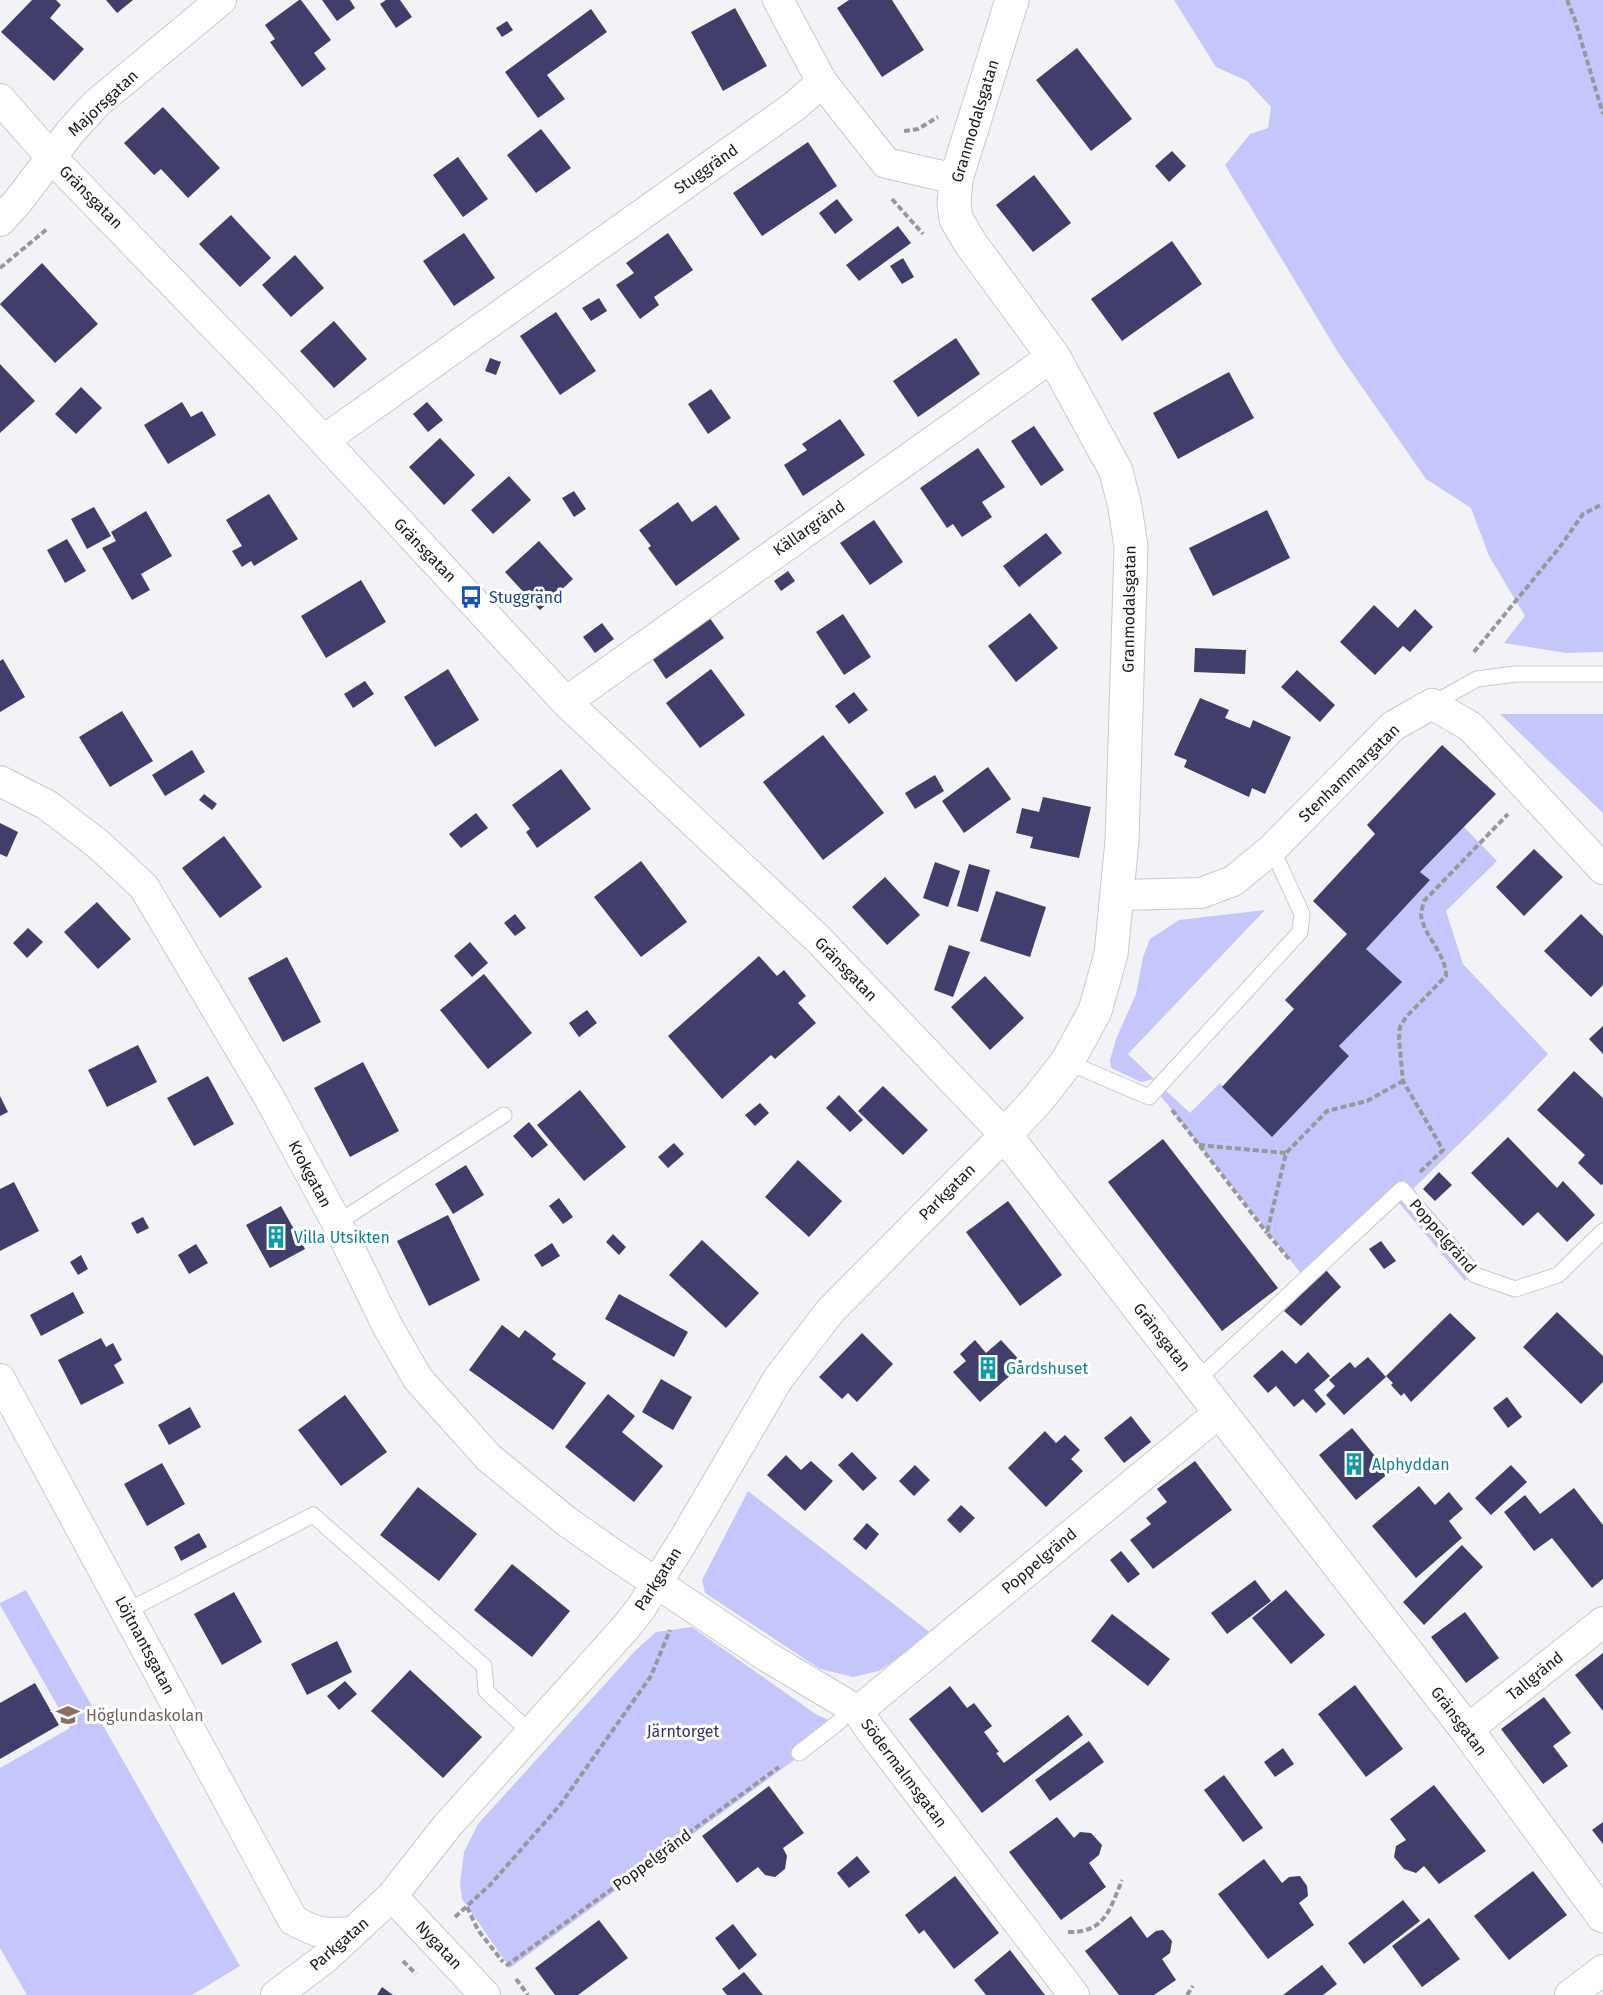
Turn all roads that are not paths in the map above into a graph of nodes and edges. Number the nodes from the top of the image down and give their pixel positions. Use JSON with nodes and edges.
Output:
{"nodes":[{"id":1,"x":220,"y":0,"type":"edge"},
{"id":2,"x":778,"y":0,"type":"edge"},
{"id":3,"x":1012,"y":0,"type":"edge"},
{"id":4,"x":822,"y":82,"type":"junction"},
{"id":5,"x":0,"y":99,"type":"edge"},
{"id":6,"x":51,"y":157,"type":"junction"},
{"id":7,"x":956,"y":180,"type":"junction"},
{"id":8,"x":0,"y":221,"type":"edge"},
{"id":9,"x":1053,"y":356,"type":"junction"},
{"id":10,"x":324,"y":440,"type":"junction"},
{"id":11,"x":1603,"y":674,"type":"edge"},
{"id":12,"x":566,"y":702,"type":"junction"},
{"id":13,"x":1432,"y":704,"type":"junction"},
{"id":14,"x":0,"y":781,"type":"edge"},
{"id":15,"x":1272,"y":849,"type":"junction"},
{"id":16,"x":1603,"y":869,"type":"edge"},
{"id":17,"x":1118,"y":895,"type":"junction"},
{"id":18,"x":1067,"y":1062,"type":"junction"},
{"id":19,"x":504,"y":1115,"type":"dead end"},
{"id":20,"x":1005,"y":1135,"type":"junction"},
{"id":21,"x":337,"y":1223,"type":"junction"},
{"id":22,"x":1603,"y":1231,"type":"edge"},
{"id":23,"x":0,"y":1379,"type":"edge"},
{"id":24,"x":1196,"y":1381,"type":"junction"},
{"id":25,"x":1220,"y":1412,"type":"junction"},
{"id":26,"x":656,"y":1584,"type":"junction"},
{"id":27,"x":127,"y":1611,"type":"junction"},
{"id":28,"x":1603,"y":1622,"type":"edge"},
{"id":29,"x":855,"y":1709,"type":"junction"},
{"id":30,"x":1467,"y":1730,"type":"junction"},
{"id":31,"x":531,"y":1733,"type":"junction"},
{"id":32,"x":799,"y":1753,"type":"road end"},
{"id":33,"x":392,"y":1896,"type":"junction"},
{"id":34,"x":1603,"y":1916,"type":"edge"},
{"id":35,"x":353,"y":1932,"type":"junction"},
{"id":36,"x":1603,"y":1970,"type":"edge"},
{"id":37,"x":276,"y":1995,"type":"edge"},
{"id":38,"x":485,"y":1995,"type":"edge"},
{"id":39,"x":1074,"y":1995,"type":"edge"},
{"id":40,"x":1570,"y":1995,"type":"edge"}],
"edges":[{"from":1,"to":6,"type":"street","name":"Majorsgatan"},
{"from":2,"to":4,"type":"street"},
{"from":3,"to":7,"type":"street","name":"Granmodalsgatan"},
{"from":4,"to":7,"type":"street"},
{"from":4,"to":10,"type":"street","name":"Stuggränd"},
{"from":5,"to":6,"type":"street","name":"Gränsgatan"},
{"from":6,"to":8,"type":"street","name":"Majorsgatan"},
{"from":6,"to":10,"type":"street","name":"Gränsgatan"},
{"from":7,"to":9,"type":"street","name":"Granmodalsgatan"},
{"from":9,"to":12,"type":"street","name":"Källargränd"},
{"from":9,"to":17,"type":"street","name":"Granmodalsgatan"},
{"from":10,"to":12,"type":"street","name":"Gränsgatan"},
{"from":11,"to":13,"type":"lane"},
{"from":12,"to":20,"type":"street","name":"Gränsgatan"},
{"from":13,"to":15,"type":"street","name":"Stenhammargatan"},
{"from":13,"to":16,"type":"street"},
{"from":14,"to":21,"type":"street","name":"Krokgatan"},
{"from":15,"to":17,"type":"street","name":"Stenhammargatan"},
{"from":15,"to":18,"type":"lane"},
{"from":17,"to":18,"type":"street","name":"Granmodalsgatan"},
{"from":18,"to":20,"type":"street","name":"Granmodalsgatan"},
{"from":19,"to":21,"type":"lane"},
{"from":20,"to":24,"type":"street","name":"Gränsgatan"},
{"from":20,"to":26,"type":"street","name":"Parkgatan"},
{"from":21,"to":26,"type":"street","name":"Krokgatan"},
{"from":22,"to":24,"type":"lane","name":"Poppelgränd"},
{"from":23,"to":27,"type":"street","name":"Löjtnantsgatan"},
{"from":24,"to":25,"type":"street","name":"Gränsgatan"},
{"from":25,"to":29,"type":"street","name":"Poppelgränd"},
{"from":25,"to":30,"type":"street","name":"Gränsgatan"},
{"from":26,"to":29,"type":"street","name":"Södermalmsgatan"},
{"from":26,"to":31,"type":"street","name":"Parkgatan"},
{"from":27,"to":31,"type":"lane"},
{"from":27,"to":35,"type":"street","name":"Löjtnantsgatan"},
{"from":28,"to":30,"type":"street","name":"Tallgränd"},
{"from":29,"to":32,"type":"lane","name":"Poppelgränd"},
{"from":29,"to":39,"type":"street","name":"Södermalmsgatan"},
{"from":30,"to":34,"type":"street","name":"Gränsgatan"},
{"from":31,"to":33,"type":"street","name":"Parkgatan"},
{"from":33,"to":35,"type":"street","name":"Parkgatan"},
{"from":33,"to":38,"type":"street","name":"Nygatan"},
{"from":35,"to":37,"type":"street","name":"Parkgatan"},
{"from":36,"to":40,"type":"street"}]}
